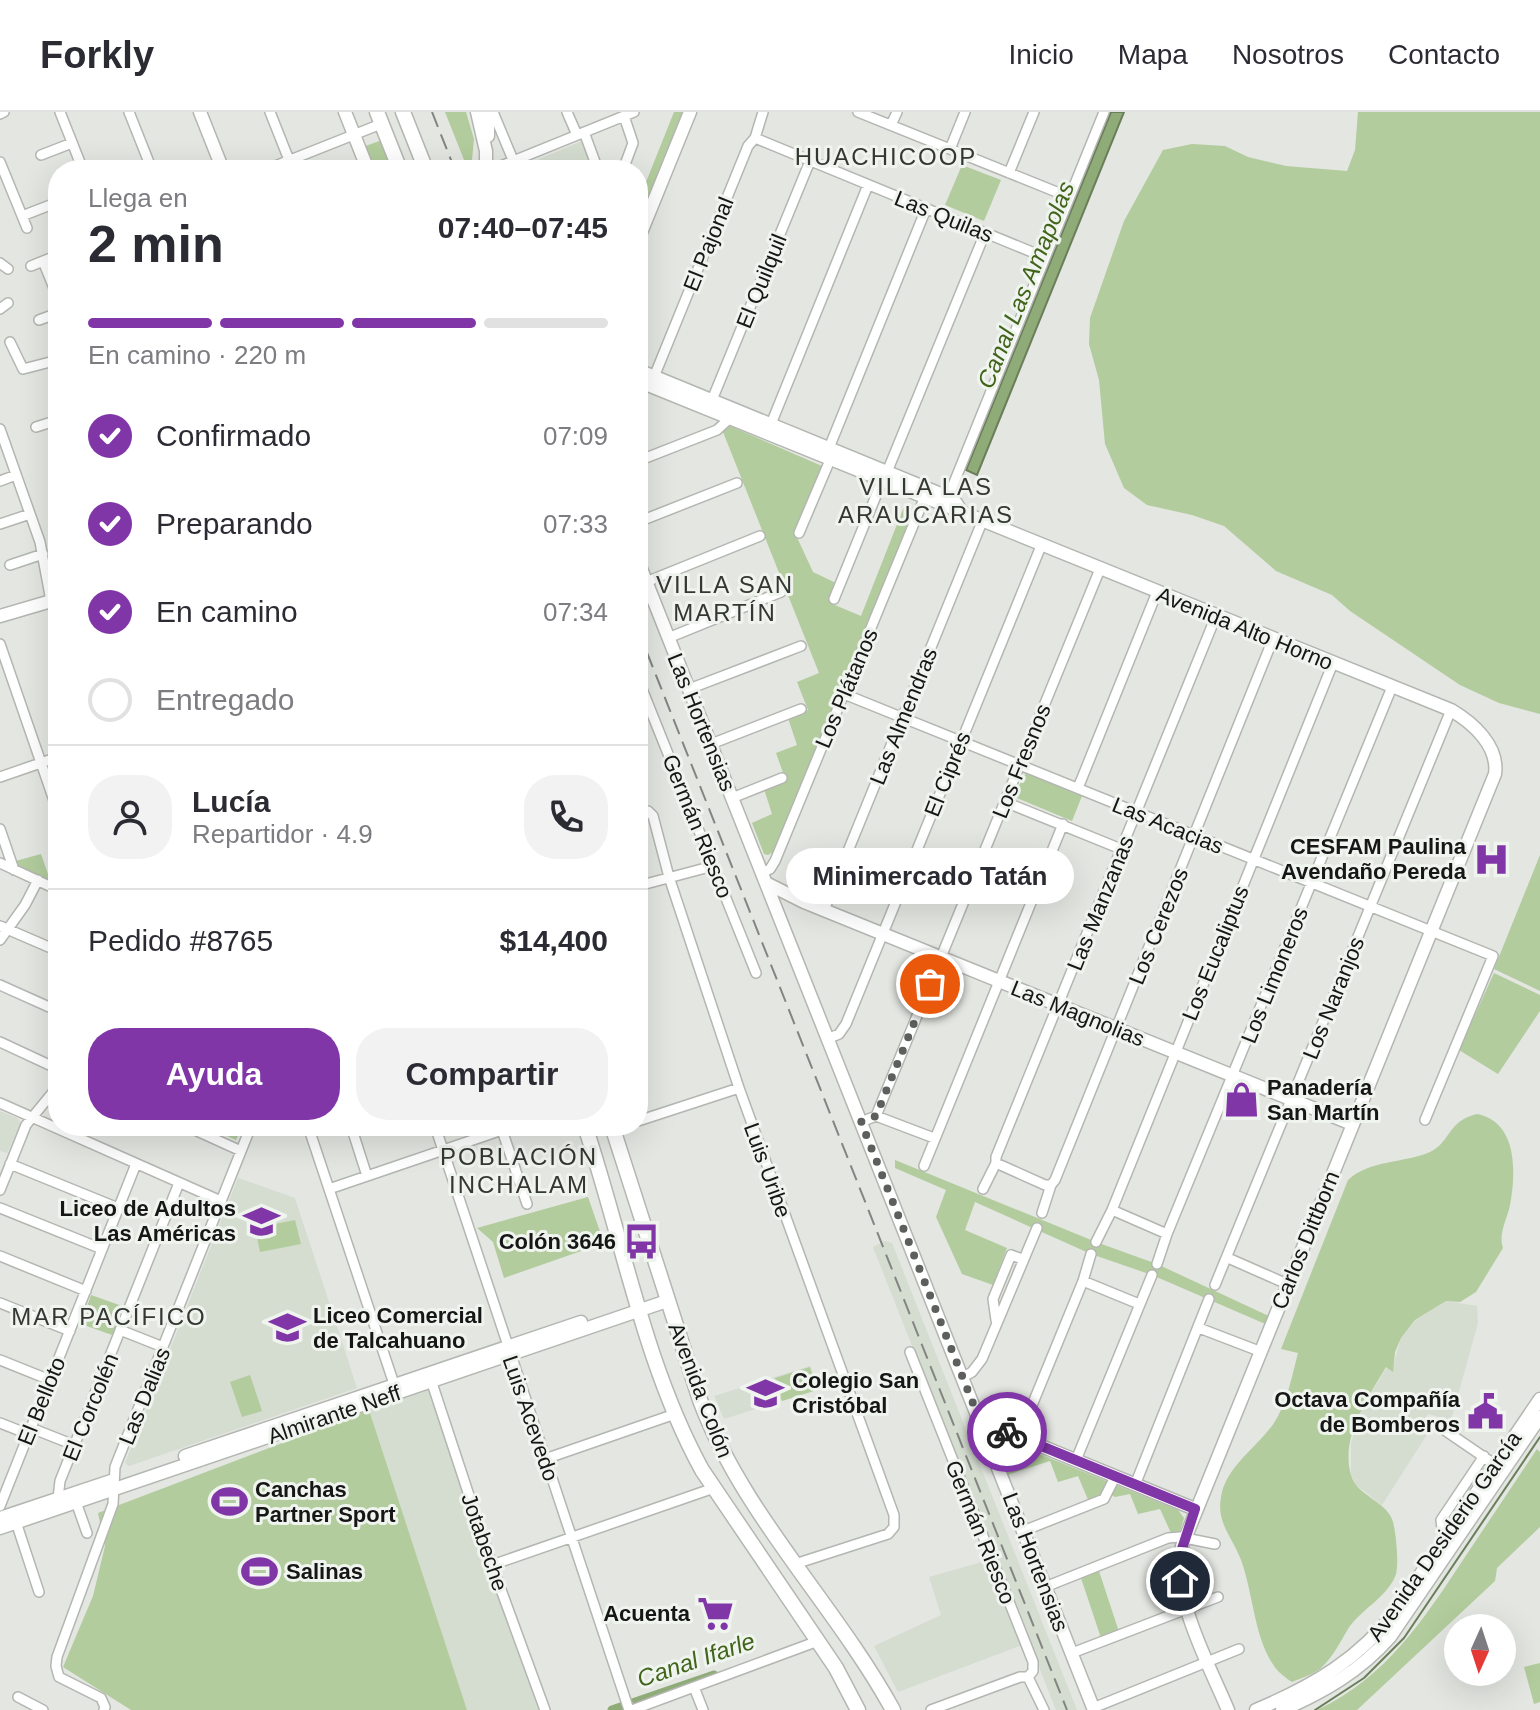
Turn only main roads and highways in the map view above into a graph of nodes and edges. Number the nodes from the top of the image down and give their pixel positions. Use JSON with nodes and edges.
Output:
{"nodes":[{"id":1,"x":403,"y":112,"type":"edge"},
{"id":2,"x":379,"y":118,"type":"edge"},
{"id":3,"x":396,"y":160,"type":"edge"},
{"id":4,"x":422,"y":160,"type":"edge"},
{"id":5,"x":588,"y":1136,"type":"edge"},
{"id":6,"x":618,"y":1136,"type":"edge"},
{"id":7,"x":858,"y":1710,"type":"edge"},
{"id":8,"x":893,"y":1710,"type":"edge"}],
"edges":[{"from":1,"to":4,"type":"main road"},
{"from":2,"to":3,"type":"main road"},
{"from":5,"to":7,"type":"main road","name":"Avenida Colón"},
{"from":6,"to":8,"type":"main road","name":"Avenida Colón"}]}
